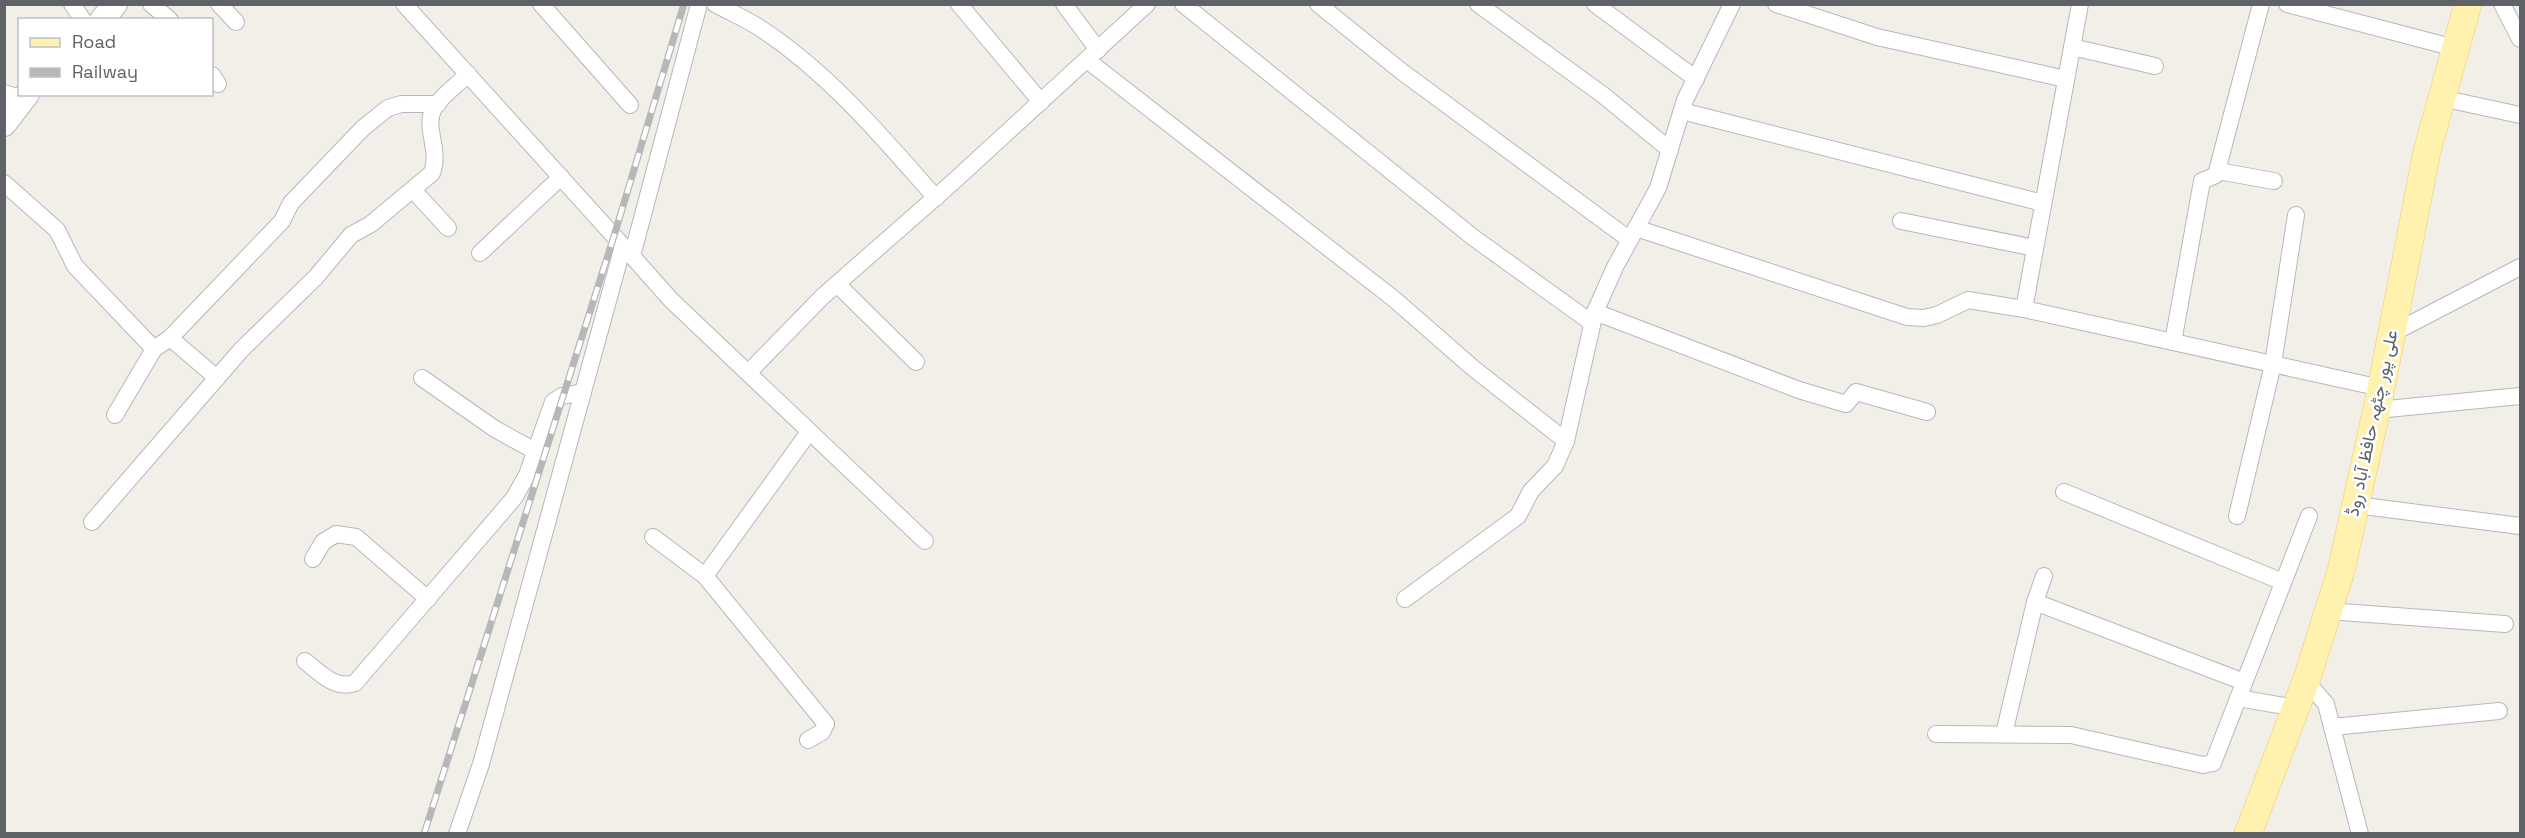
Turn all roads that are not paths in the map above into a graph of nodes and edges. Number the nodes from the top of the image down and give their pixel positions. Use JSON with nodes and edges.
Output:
{"nodes":[{"id":1,"x":72,"y":4,"type":"edge"},
{"id":2,"x":115,"y":4,"type":"edge"},
{"id":3,"x":151,"y":4,"type":"edge"},
{"id":4,"x":219,"y":4,"type":"edge"},
{"id":5,"x":404,"y":4,"type":"edge"},
{"id":6,"x":541,"y":4,"type":"edge"},
{"id":7,"x":699,"y":4,"type":"edge"},
{"id":8,"x":715,"y":4,"type":"edge"},
{"id":9,"x":959,"y":4,"type":"edge"},
{"id":10,"x":1148,"y":4,"type":"edge"},
{"id":11,"x":1183,"y":4,"type":"edge"},
{"id":12,"x":1318,"y":4,"type":"edge"},
{"id":13,"x":1479,"y":4,"type":"edge"},
{"id":14,"x":1595,"y":4,"type":"edge"},
{"id":15,"x":1732,"y":4,"type":"edge"},
{"id":16,"x":1776,"y":4,"type":"edge"},
{"id":17,"x":2080,"y":4,"type":"edge"},
{"id":18,"x":2261,"y":4,"type":"edge"},
{"id":19,"x":2287,"y":4,"type":"edge"},
{"id":20,"x":2502,"y":4,"type":"edge"},
{"id":21,"x":1062,"y":6,"type":"edge"},
{"id":22,"x":2473,"y":8,"type":"edge"},
{"id":23,"x":82,"y":18,"type":"edge"},
{"id":24,"x":104,"y":18,"type":"edge"},
{"id":25,"x":168,"y":18,"type":"edge"},
{"id":26,"x":236,"y":22,"type":"dead end"},
{"id":27,"x":2520,"y":39,"type":"edge"},
{"id":28,"x":2072,"y":46,"type":"junction"},
{"id":29,"x":2455,"y":48,"type":"junction"},
{"id":30,"x":1092,"y":55,"type":"junction"},
{"id":31,"x":2155,"y":66,"type":"dead end"},
{"id":32,"x":468,"y":74,"type":"junction"},
{"id":33,"x":1696,"y":79,"type":"junction"},
{"id":34,"x":2066,"y":80,"type":"junction"},
{"id":35,"x":18,"y":95,"type":"edge"},
{"id":36,"x":2441,"y":98,"type":"junction"},
{"id":37,"x":1041,"y":102,"type":"junction"},
{"id":38,"x":438,"y":104,"type":"junction"},
{"id":39,"x":630,"y":105,"type":"dead end"},
{"id":40,"x":1682,"y":111,"type":"junction"},
{"id":41,"x":2520,"y":115,"type":"edge"},
{"id":42,"x":4,"y":124,"type":"edge"},
{"id":43,"x":1670,"y":150,"type":"junction"},
{"id":44,"x":2218,"y":171,"type":"junction"},
{"id":45,"x":561,"y":177,"type":"junction"},
{"id":46,"x":2274,"y":181,"type":"dead end"},
{"id":47,"x":4,"y":183,"type":"edge"},
{"id":48,"x":413,"y":190,"type":"junction"},
{"id":49,"x":936,"y":198,"type":"junction"},
{"id":50,"x":2043,"y":203,"type":"junction"},
{"id":51,"x":2296,"y":215,"type":"dead end"},
{"id":52,"x":1901,"y":221,"type":"dead end"},
{"id":53,"x":448,"y":228,"type":"dead end"},
{"id":54,"x":1633,"y":234,"type":"junction"},
{"id":55,"x":2035,"y":248,"type":"junction"},
{"id":56,"x":627,"y":251,"type":"junction"},
{"id":57,"x":480,"y":253,"type":"dead end"},
{"id":58,"x":2520,"y":267,"type":"edge"},
{"id":59,"x":837,"y":284,"type":"junction"},
{"id":60,"x":2024,"y":309,"type":"junction"},
{"id":61,"x":1594,"y":317,"type":"junction"},
{"id":62,"x":2391,"y":334,"type":"junction"},
{"id":63,"x":170,"y":338,"type":"junction"},
{"id":64,"x":2174,"y":342,"type":"junction"},
{"id":65,"x":154,"y":349,"type":"junction"},
{"id":66,"x":916,"y":362,"type":"dead end"},
{"id":67,"x":2273,"y":364,"type":"junction"},
{"id":68,"x":749,"y":372,"type":"junction"},
{"id":69,"x":217,"y":378,"type":"junction"},
{"id":70,"x":422,"y":378,"type":"dead end"},
{"id":71,"x":583,"y":392,"type":"junction"},
{"id":72,"x":2520,"y":396,"type":"edge"},
{"id":73,"x":2379,"y":399,"type":"junction"},
{"id":74,"x":1927,"y":412,"type":"dead end"},
{"id":75,"x":115,"y":415,"type":"dead end"},
{"id":76,"x":809,"y":432,"type":"junction"},
{"id":77,"x":1566,"y":441,"type":"junction"},
{"id":78,"x":536,"y":451,"type":"junction"},
{"id":79,"x":2064,"y":492,"type":"dead end"},
{"id":80,"x":2356,"y":505,"type":"junction"},
{"id":81,"x":2237,"y":516,"type":"dead end"},
{"id":82,"x":2309,"y":516,"type":"dead end"},
{"id":83,"x":92,"y":522,"type":"dead end"},
{"id":84,"x":2520,"y":526,"type":"edge"},
{"id":85,"x":653,"y":537,"type":"dead end"},
{"id":86,"x":925,"y":542,"type":"dead end"},
{"id":87,"x":313,"y":559,"type":"dead end"},
{"id":88,"x":705,"y":576,"type":"junction"},
{"id":89,"x":2044,"y":576,"type":"dead end"},
{"id":90,"x":2283,"y":582,"type":"junction"},
{"id":91,"x":428,"y":599,"type":"junction"},
{"id":92,"x":1405,"y":599,"type":"dead end"},
{"id":93,"x":2035,"y":602,"type":"junction"},
{"id":94,"x":2328,"y":611,"type":"junction"},
{"id":95,"x":2505,"y":624,"type":"dead end"},
{"id":96,"x":305,"y":661,"type":"dead end"},
{"id":97,"x":2306,"y":681,"type":"junction"},
{"id":98,"x":2244,"y":682,"type":"junction"},
{"id":99,"x":2238,"y":698,"type":"junction"},
{"id":100,"x":2296,"y":708,"type":"junction"},
{"id":101,"x":2499,"y":711,"type":"dead end"},
{"id":102,"x":2332,"y":727,"type":"junction"},
{"id":103,"x":1936,"y":734,"type":"dead end"},
{"id":104,"x":2004,"y":734,"type":"junction"},
{"id":105,"x":808,"y":740,"type":"dead end"},
{"id":106,"x":457,"y":834,"type":"edge"},
{"id":107,"x":2248,"y":834,"type":"edge"},
{"id":108,"x":2360,"y":834,"type":"edge"}],
"edges":[{"from":1,"to":23,"type":"street"},
{"from":2,"to":24,"type":"street"},
{"from":3,"to":25,"type":"street"},
{"from":4,"to":26,"type":"street"},
{"from":5,"to":32,"type":"street"},
{"from":6,"to":39,"type":"street"},
{"from":7,"to":56,"type":"street"},
{"from":8,"to":49,"type":"street"},
{"from":9,"to":37,"type":"street"},
{"from":10,"to":30,"type":"street"},
{"from":11,"to":61,"type":"street"},
{"from":12,"to":54,"type":"street"},
{"from":13,"to":43,"type":"street"},
{"from":14,"to":33,"type":"street"},
{"from":15,"to":33,"type":"street"},
{"from":16,"to":34,"type":"street"},
{"from":17,"to":28,"type":"street"},
{"from":18,"to":44,"type":"street"},
{"from":19,"to":29,"type":"street"},
{"from":20,"to":27,"type":"street"},
{"from":21,"to":30,"type":"street"},
{"from":22,"to":29,"type":"main road","name":"علی پور چٹھہ حافظ آباد روڈ"},
{"from":28,"to":31,"type":"street"},
{"from":28,"to":34,"type":"street"},
{"from":29,"to":36,"type":"main road","name":"علی پور چٹھہ حافظ آباد روڈ"},
{"from":30,"to":37,"type":"street"},
{"from":30,"to":77,"type":"street"},
{"from":32,"to":38,"type":"street"},
{"from":32,"to":45,"type":"street"},
{"from":33,"to":40,"type":"street"},
{"from":34,"to":50,"type":"street"},
{"from":35,"to":42,"type":"street"},
{"from":36,"to":41,"type":"street"},
{"from":36,"to":62,"type":"main road","name":"علی پور چٹھہ حافظ آباد روڈ"},
{"from":37,"to":49,"type":"street"},
{"from":38,"to":48,"type":"street"},
{"from":38,"to":63,"type":"street"},
{"from":40,"to":43,"type":"street"},
{"from":40,"to":50,"type":"street"},
{"from":43,"to":54,"type":"street"},
{"from":44,"to":46,"type":"street"},
{"from":44,"to":64,"type":"street"},
{"from":45,"to":56,"type":"street"},
{"from":45,"to":57,"type":"street"},
{"from":47,"to":65,"type":"street"},
{"from":48,"to":53,"type":"street"},
{"from":48,"to":69,"type":"street"},
{"from":49,"to":59,"type":"street"},
{"from":50,"to":55,"type":"street"},
{"from":51,"to":67,"type":"street"},
{"from":52,"to":55,"type":"street"},
{"from":54,"to":60,"type":"street"},
{"from":54,"to":61,"type":"street"},
{"from":55,"to":60,"type":"street"},
{"from":56,"to":68,"type":"street"},
{"from":56,"to":71,"type":"street"},
{"from":58,"to":62,"type":"street"},
{"from":59,"to":66,"type":"street"},
{"from":59,"to":68,"type":"street"},
{"from":60,"to":64,"type":"street"},
{"from":61,"to":74,"type":"street"},
{"from":61,"to":77,"type":"street"},
{"from":62,"to":73,"type":"main road","name":"علی پور چٹھہ حافظ آباد روڈ"},
{"from":63,"to":65,"type":"street"},
{"from":63,"to":69,"type":"street"},
{"from":64,"to":67,"type":"street"},
{"from":65,"to":75,"type":"street"},
{"from":67,"to":73,"type":"street"},
{"from":67,"to":81,"type":"street"},
{"from":68,"to":76,"type":"street"},
{"from":69,"to":83,"type":"street"},
{"from":70,"to":78,"type":"street"},
{"from":71,"to":78,"type":"street"},
{"from":71,"to":106,"type":"street"},
{"from":72,"to":73,"type":"street"},
{"from":73,"to":80,"type":"main road","name":"علی پور چٹھہ حافظ آباد روڈ"},
{"from":76,"to":86,"type":"street"},
{"from":76,"to":88,"type":"street"},
{"from":77,"to":92,"type":"street"},
{"from":78,"to":91,"type":"street"},
{"from":79,"to":90,"type":"street"},
{"from":80,"to":84,"type":"street"},
{"from":80,"to":94,"type":"main road","name":"علی پور چٹھہ حافظ آباد روڈ"},
{"from":82,"to":90,"type":"street"},
{"from":85,"to":88,"type":"street"},
{"from":87,"to":91,"type":"street"},
{"from":88,"to":105,"type":"street"},
{"from":89,"to":93,"type":"street"},
{"from":90,"to":98,"type":"street"},
{"from":91,"to":96,"type":"street"},
{"from":93,"to":98,"type":"street"},
{"from":93,"to":104,"type":"street"},
{"from":94,"to":95,"type":"street"},
{"from":94,"to":97,"type":"main road","name":"علی پور چٹھہ حافظ آباد روڈ"},
{"from":97,"to":100,"type":"main road","name":"علی پور چٹھہ حافظ آباد روڈ"},
{"from":97,"to":102,"type":"street"},
{"from":98,"to":99,"type":"street"},
{"from":99,"to":100,"type":"street"},
{"from":99,"to":104,"type":"street"},
{"from":100,"to":107,"type":"main road","name":"علی پور چٹھہ حافظ آباد روڈ"},
{"from":101,"to":102,"type":"street"},
{"from":102,"to":108,"type":"street"},
{"from":103,"to":104,"type":"street"}]}
